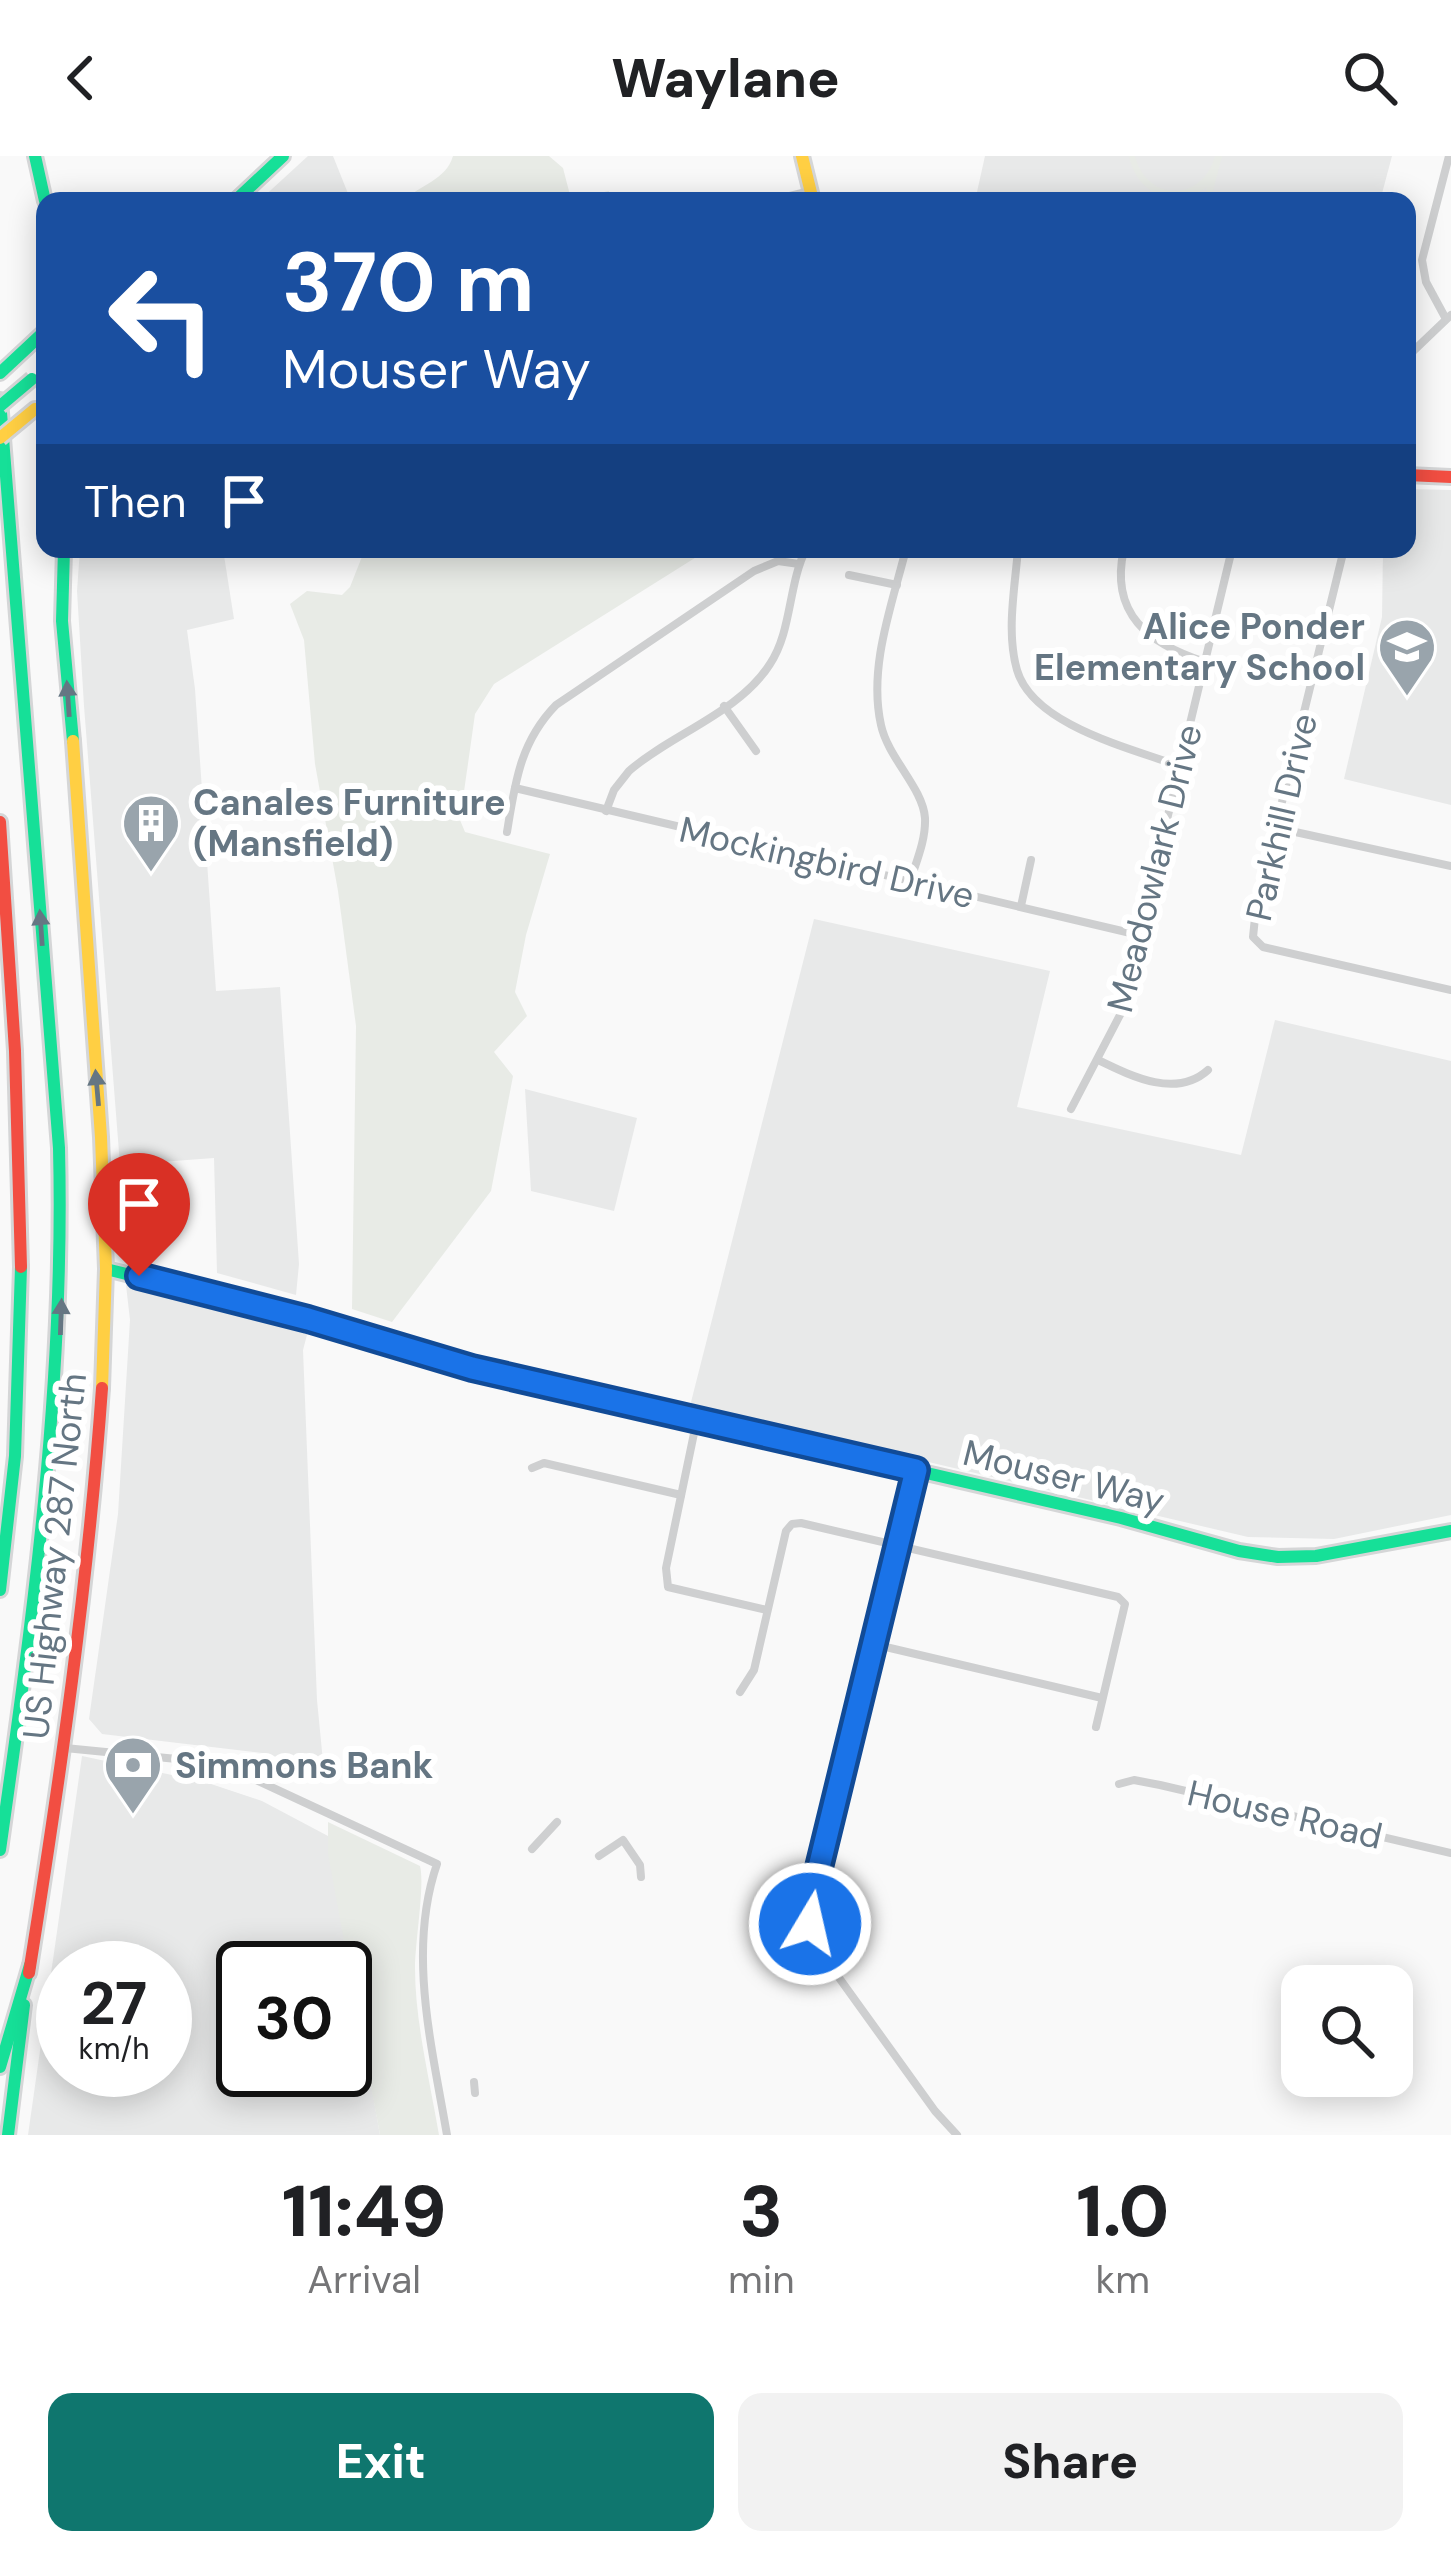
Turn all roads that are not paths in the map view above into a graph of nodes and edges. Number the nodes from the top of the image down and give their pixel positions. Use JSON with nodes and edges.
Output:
{"nodes":[{"id":1,"x":35,"y":156,"type":"edge"},
{"id":2,"x":283,"y":156,"type":"edge"},
{"id":3,"x":802,"y":156,"type":"edge"},
{"id":4,"x":1449,"y":156,"type":"edge"},
{"id":5,"x":43,"y":192,"type":"edge"},
{"id":6,"x":245,"y":192,"type":"edge"},
{"id":7,"x":810,"y":192,"type":"edge"},
{"id":8,"x":1449,"y":317,"type":"edge"},
{"id":9,"x":36,"y":339,"type":"edge"},
{"id":10,"x":1416,"y":348,"type":"edge"},
{"id":11,"x":0,"y":373,"type":"edge"},
{"id":12,"x":36,"y":377,"type":"edge"},
{"id":13,"x":0,"y":403,"type":"edge"},
{"id":14,"x":36,"y":410,"type":"edge"},
{"id":15,"x":0,"y":438,"type":"edge"},
{"id":16,"x":1416,"y":476,"type":"edge"},
{"id":17,"x":1451,"y":477,"type":"edge"},
{"id":18,"x":64,"y":558,"type":"edge"},
{"id":19,"x":802,"y":558,"type":"edge"},
{"id":20,"x":904,"y":558,"type":"edge"},
{"id":21,"x":1018,"y":558,"type":"edge"},
{"id":22,"x":1123,"y":558,"type":"edge"},
{"id":23,"x":1230,"y":558,"type":"edge"},
{"id":24,"x":1342,"y":558,"type":"edge"},
{"id":25,"x":799,"y":564,"type":"junction"},
{"id":26,"x":849,"y":575,"type":"dead end"},
{"id":27,"x":897,"y":585,"type":"junction"},
{"id":28,"x":1205,"y":662,"type":"junction"},
{"id":29,"x":724,"y":706,"type":"junction"},
{"id":30,"x":756,"y":751,"type":"dead end"},
{"id":31,"x":1179,"y":766,"type":"junction"},
{"id":32,"x":515,"y":788,"type":"junction"},
{"id":33,"x":606,"y":811,"type":"junction"},
{"id":34,"x":0,"y":822,"type":"edge"},
{"id":35,"x":1277,"y":828,"type":"junction"},
{"id":36,"x":507,"y":832,"type":"dead end"},
{"id":37,"x":1031,"y":860,"type":"dead end"},
{"id":38,"x":1451,"y":866,"type":"edge"},
{"id":39,"x":910,"y":882,"type":"junction"},
{"id":40,"x":1021,"y":906,"type":"junction"},
{"id":41,"x":1139,"y":935,"type":"junction"},
{"id":42,"x":1451,"y":990,"type":"edge"},
{"id":43,"x":1098,"y":1060,"type":"junction"},
{"id":44,"x":1208,"y":1070,"type":"dead end"},
{"id":45,"x":1071,"y":1109,"type":"dead end"},
{"id":46,"x":106,"y":1269,"type":"junction"},
{"id":47,"x":697,"y":1418,"type":"junction"},
{"id":48,"x":532,"y":1468,"type":"dead end"},
{"id":49,"x":916,"y":1470,"type":"junction"},
{"id":50,"x":681,"y":1495,"type":"junction"},
{"id":51,"x":1451,"y":1531,"type":"edge"},
{"id":52,"x":898,"y":1545,"type":"junction"},
{"id":53,"x":0,"y":1590,"type":"edge"},
{"id":54,"x":768,"y":1610,"type":"junction"},
{"id":55,"x":873,"y":1644,"type":"junction"},
{"id":56,"x":740,"y":1692,"type":"dead end"},
{"id":57,"x":1102,"y":1698,"type":"junction"},
{"id":58,"x":1096,"y":1727,"type":"dead end"},
{"id":59,"x":65,"y":1748,"type":"junction"},
{"id":60,"x":1119,"y":1784,"type":"dead end"},
{"id":61,"x":557,"y":1822,"type":"dead end"},
{"id":62,"x":532,"y":1849,"type":"dead end"},
{"id":63,"x":0,"y":1850,"type":"edge"},
{"id":64,"x":1451,"y":1853,"type":"edge"},
{"id":65,"x":599,"y":1856,"type":"dead end"},
{"id":66,"x":641,"y":1877,"type":"dead end"},
{"id":67,"x":30,"y":1965,"type":"junction"},
{"id":68,"x":0,"y":2067,"type":"edge"},
{"id":69,"x":474,"y":2082,"type":"dead end"},
{"id":70,"x":475,"y":2093,"type":"dead end"},
{"id":71,"x":8,"y":2135,"type":"edge"},
{"id":72,"x":447,"y":2135,"type":"edge"},
{"id":73,"x":957,"y":2135,"type":"edge"}],
"edges":[{"from":1,"to":5,"type":"main road"},
{"from":2,"to":6,"type":"main road"},
{"from":3,"to":7,"type":"main road"},
{"from":4,"to":8,"type":"street"},
{"from":8,"to":10,"type":"street"},
{"from":9,"to":11,"type":"main road"},
{"from":12,"to":13,"type":"main road","bridge":true},
{"from":63,"to":13,"type":"main road","one_way":true},
{"from":14,"to":15,"type":"main road","bridge":true},
{"from":16,"to":17,"type":"main road"},
{"from":46,"to":18,"type":"main road","name":"US Highway 287 North","one_way":true},
{"from":19,"to":25,"type":"street"},
{"from":20,"to":27,"type":"street"},
{"from":21,"to":31,"type":"street"},
{"from":22,"to":28,"type":"street"},
{"from":23,"to":28,"type":"street","name":"Meadowlark Drive"},
{"from":24,"to":35,"type":"street","name":"Parkhill Drive"},
{"from":25,"to":29,"type":"street"},
{"from":25,"to":32,"type":"street"},
{"from":26,"to":27,"type":"street"},
{"from":27,"to":39,"type":"street"},
{"from":28,"to":31,"type":"street","name":"Meadowlark Drive"},
{"from":29,"to":30,"type":"street"},
{"from":29,"to":33,"type":"street"},
{"from":31,"to":41,"type":"street","name":"Meadowlark Drive"},
{"from":32,"to":33,"type":"street","name":"Mockingbird Drive"},
{"from":32,"to":36,"type":"street"},
{"from":33,"to":39,"type":"street","name":"Mockingbird Drive"},
{"from":34,"to":53,"type":"main road"},
{"from":35,"to":38,"type":"street"},
{"from":35,"to":42,"type":"street","name":"Parkhill Drive"},
{"from":37,"to":40,"type":"street"},
{"from":39,"to":40,"type":"street","name":"Mockingbird Drive"},
{"from":40,"to":41,"type":"street","name":"Mockingbird Drive"},
{"from":41,"to":43,"type":"street","name":"Meadowlark Drive"},
{"from":43,"to":44,"type":"street"},
{"from":43,"to":45,"type":"street","name":"Meadowlark Drive"},
{"from":46,"to":47,"type":"main road","name":"Mouser Way"},
{"from":46,"to":59,"type":"main road","name":"US Highway 287 North"},
{"from":47,"to":49,"type":"main road","name":"Mouser Way"},
{"from":47,"to":50,"type":"street"},
{"from":48,"to":50,"type":"street"},
{"from":49,"to":51,"type":"main road","name":"Mouser Way"},
{"from":49,"to":52,"type":"street"},
{"from":50,"to":54,"type":"street"},
{"from":52,"to":54,"type":"street"},
{"from":52,"to":55,"type":"street"},
{"from":52,"to":57,"type":"street"},
{"from":54,"to":56,"type":"street"},
{"from":55,"to":57,"type":"street"},
{"from":55,"to":73,"type":"street"},
{"from":57,"to":58,"type":"street"},
{"from":59,"to":67,"type":"main road","name":"US Highway 287 North"},
{"from":59,"to":72,"type":"street"},
{"from":60,"to":64,"type":"street","name":"House Road"},
{"from":61,"to":62,"type":"street"},
{"from":65,"to":66,"type":"street"},
{"from":67,"to":68,"type":"main road"},
{"from":67,"to":71,"type":"main road","name":"US Highway 287 North"},
{"from":69,"to":70,"type":"street"}]}
